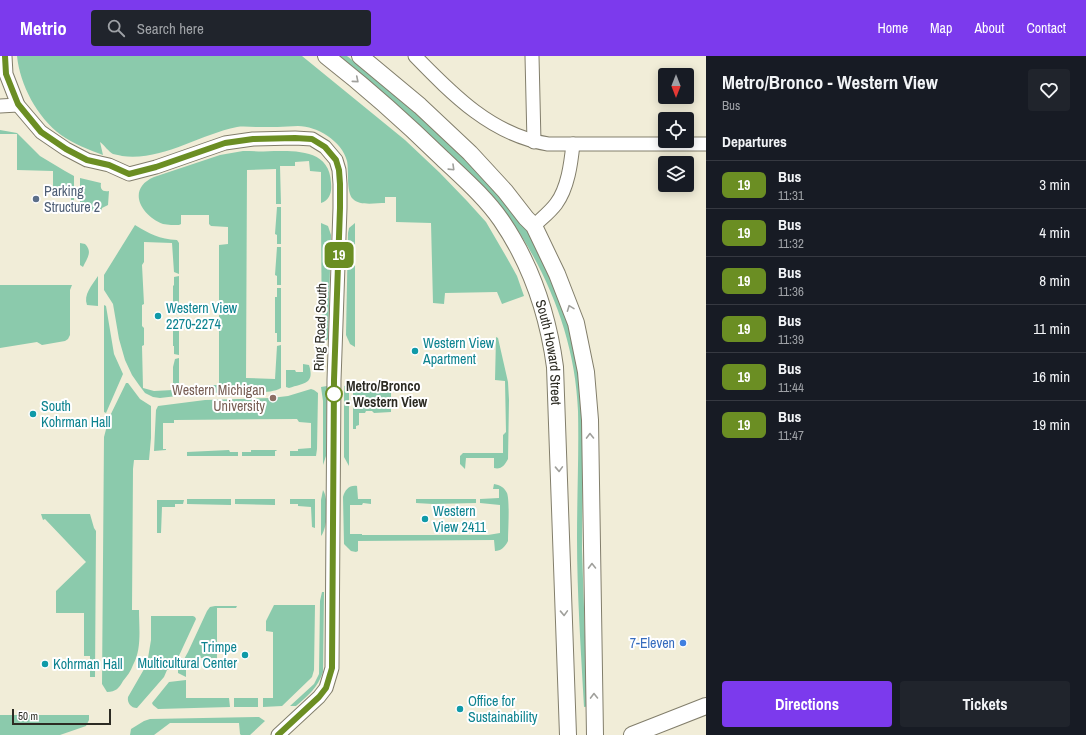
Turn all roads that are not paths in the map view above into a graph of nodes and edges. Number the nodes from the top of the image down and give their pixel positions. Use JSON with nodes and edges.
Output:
{"nodes":[{"id":1,"x":6,"y":56,"type":"edge"},
{"id":2,"x":326,"y":56,"type":"edge"},
{"id":3,"x":360,"y":56,"type":"edge"},
{"id":4,"x":415,"y":56,"type":"edge"},
{"id":5,"x":532,"y":56,"type":"edge"},
{"id":6,"x":18,"y":104,"type":"junction"},
{"id":7,"x":0,"y":106,"type":"edge"},
{"id":8,"x":534,"y":142,"type":"junction"},
{"id":9,"x":573,"y":144,"type":"junction"},
{"id":10,"x":706,"y":144,"type":"edge"},
{"id":11,"x":534,"y":226,"type":"junction"},
{"id":12,"x":706,"y":706,"type":"edge"},
{"id":13,"x":278,"y":735,"type":"edge"},
{"id":14,"x":568,"y":735,"type":"edge"},
{"id":15,"x":595,"y":735,"type":"edge"},
{"id":16,"x":632,"y":735,"type":"edge"}],
"edges":[{"from":1,"to":6,"type":"street","name":"Ring Road South"},
{"from":2,"to":14,"type":"street","name":"South Howard Street","one_way":true},
{"from":3,"to":11,"type":"street","name":"South Howard Street"},
{"from":4,"to":8,"type":"street"},
{"from":5,"to":8,"type":"street"},
{"from":6,"to":7,"type":"street"},
{"from":6,"to":13,"type":"street","name":"Ring Road South"},
{"from":8,"to":9,"type":"street"},
{"from":9,"to":10,"type":"street"},
{"from":9,"to":11,"type":"street"},
{"from":15,"to":11,"type":"street","name":"South Howard Street","one_way":true},
{"from":12,"to":16,"type":"street"}]}
